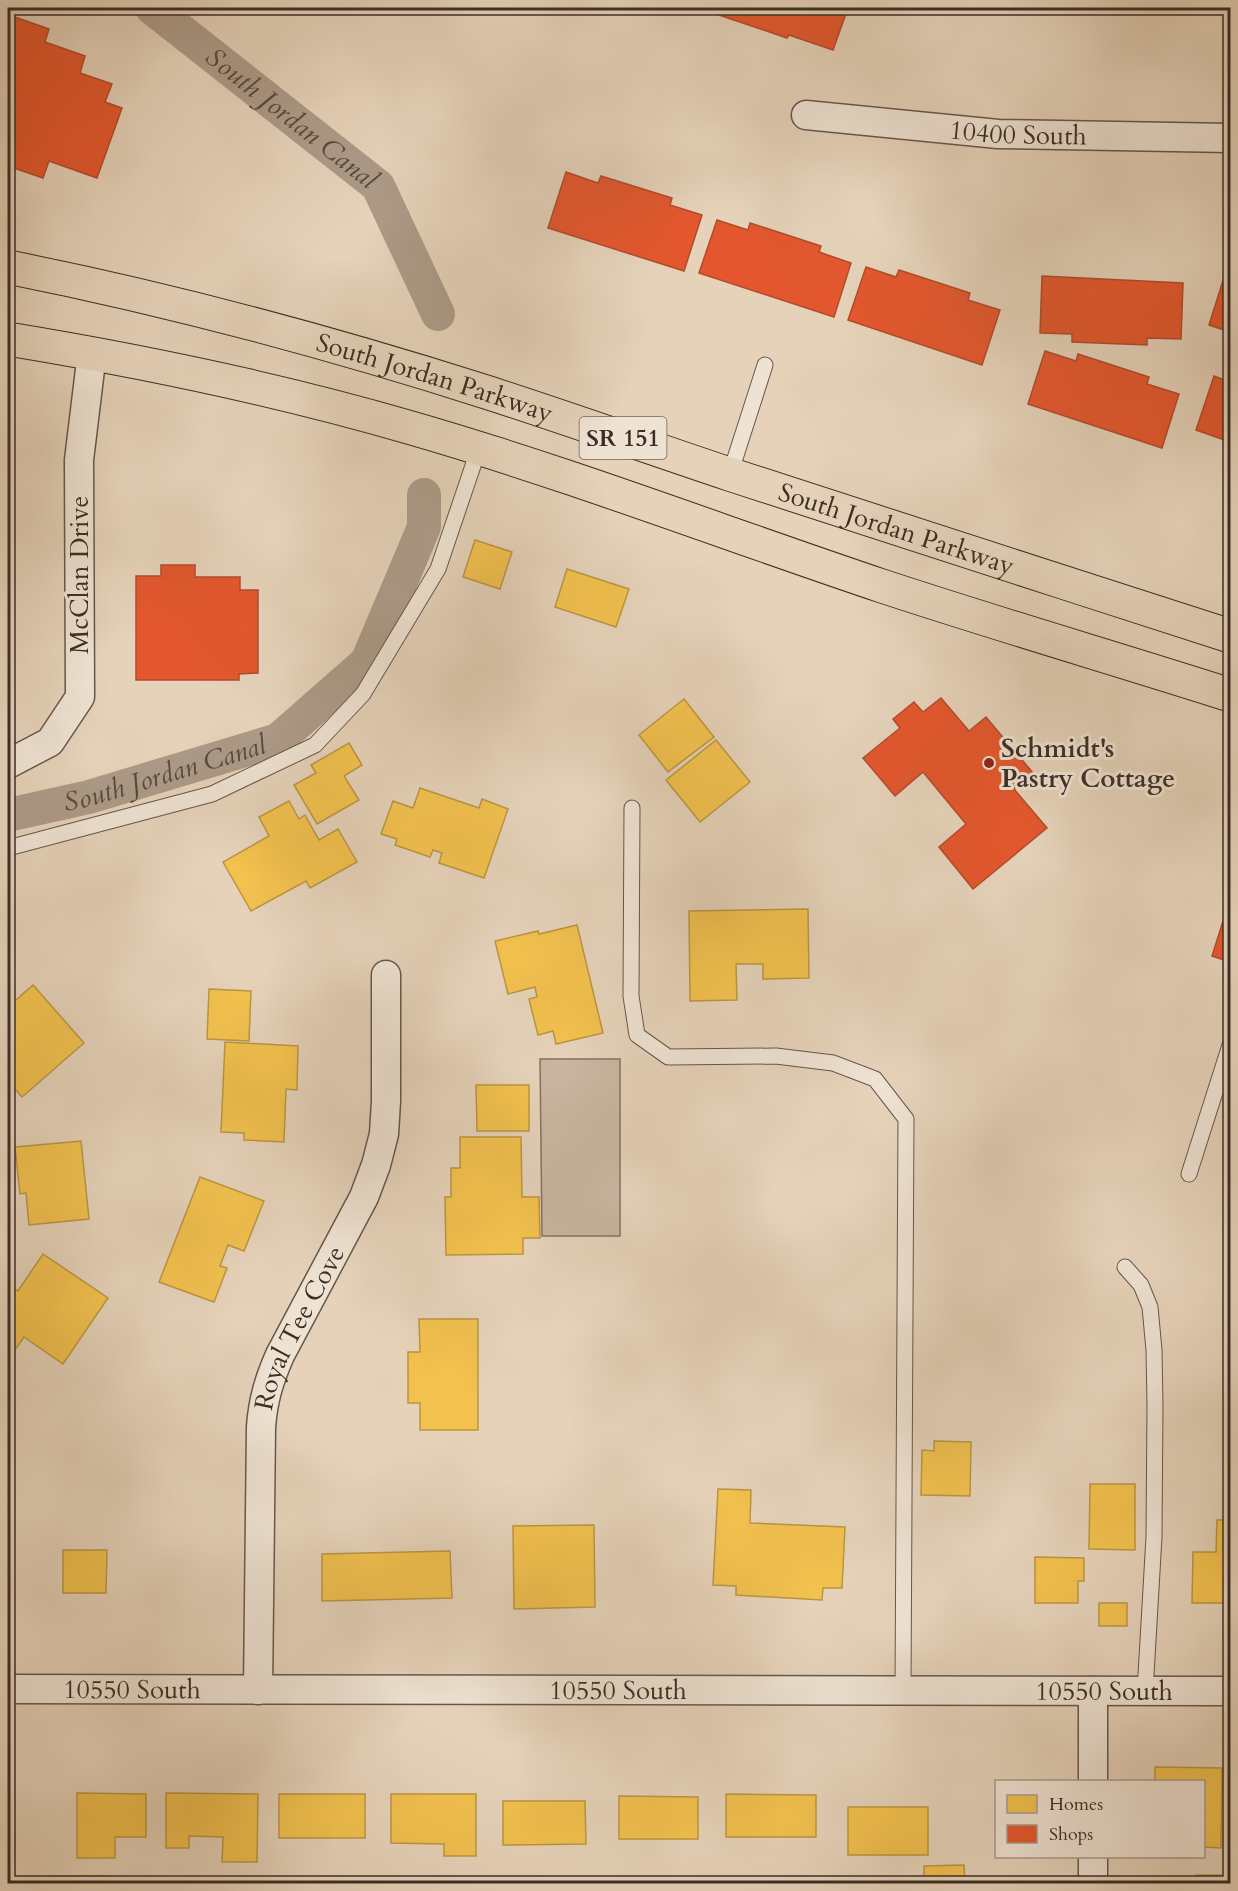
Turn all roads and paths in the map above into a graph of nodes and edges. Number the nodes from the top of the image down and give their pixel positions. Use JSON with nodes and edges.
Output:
{"nodes":[{"id":1,"x":806,"y":115,"type":"dead end"},
{"id":2,"x":1230,"y":138,"type":"edge"},
{"id":3,"x":8,"y":267,"type":"edge"},
{"id":4,"x":8,"y":339,"type":"edge"},
{"id":5,"x":92,"y":352,"type":"junction"},
{"id":6,"x":765,"y":365,"type":"dead end"},
{"id":7,"x":479,"y":448,"type":"junction"},
{"id":8,"x":730,"y":474,"type":"junction"},
{"id":9,"x":1230,"y":636,"type":"edge"},
{"id":10,"x":1230,"y":695,"type":"edge"},
{"id":11,"x":8,"y":764,"type":"edge"},
{"id":12,"x":632,"y":808,"type":"dead end"},
{"id":13,"x":8,"y":848,"type":"edge"},
{"id":14,"x":386,"y":975,"type":"dead end"},
{"id":15,"x":1230,"y":1045,"type":"edge"},
{"id":16,"x":1190,"y":1173,"type":"dead end"},
{"id":17,"x":1125,"y":1267,"type":"dead end"},
{"id":18,"x":8,"y":1689,"type":"edge"},
{"id":19,"x":258,"y":1690,"type":"junction"},
{"id":20,"x":1093,"y":1691,"type":"junction"},
{"id":21,"x":1230,"y":1691,"type":"edge"},
{"id":22,"x":903,"y":1692,"type":"junction"},
{"id":23,"x":1145,"y":1692,"type":"junction"},
{"id":24,"x":1093,"y":1780,"type":"edge"},
{"id":25,"x":1093,"y":1858,"type":"edge"},
{"id":26,"x":1093,"y":1884,"type":"edge"}],
"edges":[{"from":1,"to":2,"type":"street","name":"10400 South"},
{"from":3,"to":8,"type":"main road","name":"South Jordan Parkway","number":"SR 151"},
{"from":4,"to":5,"type":"main road","number":"SR 151"},
{"from":5,"to":7,"type":"main road","number":"SR 151"},
{"from":5,"to":11,"type":"street","name":"McClan Drive"},
{"from":6,"to":8,"type":"lane"},
{"from":7,"to":10,"type":"main road","number":"SR 151"},
{"from":7,"to":13,"type":"lane"},
{"from":8,"to":9,"type":"main road","name":"South Jordan Parkway","number":"SR 151"},
{"from":12,"to":22,"type":"lane"},
{"from":14,"to":19,"type":"street","name":"Royal Tee Cove"},
{"from":15,"to":16,"type":"lane"},
{"from":17,"to":23,"type":"lane"},
{"from":18,"to":19,"type":"street","name":"10550 South"},
{"from":19,"to":22,"type":"street","name":"10550 South"},
{"from":20,"to":22,"type":"street","name":"10550 South"},
{"from":20,"to":23,"type":"street","name":"10550 South"},
{"from":20,"to":24,"type":"street"},
{"from":21,"to":23,"type":"street","name":"10550 South"},
{"from":25,"to":26,"type":"street"}]}
